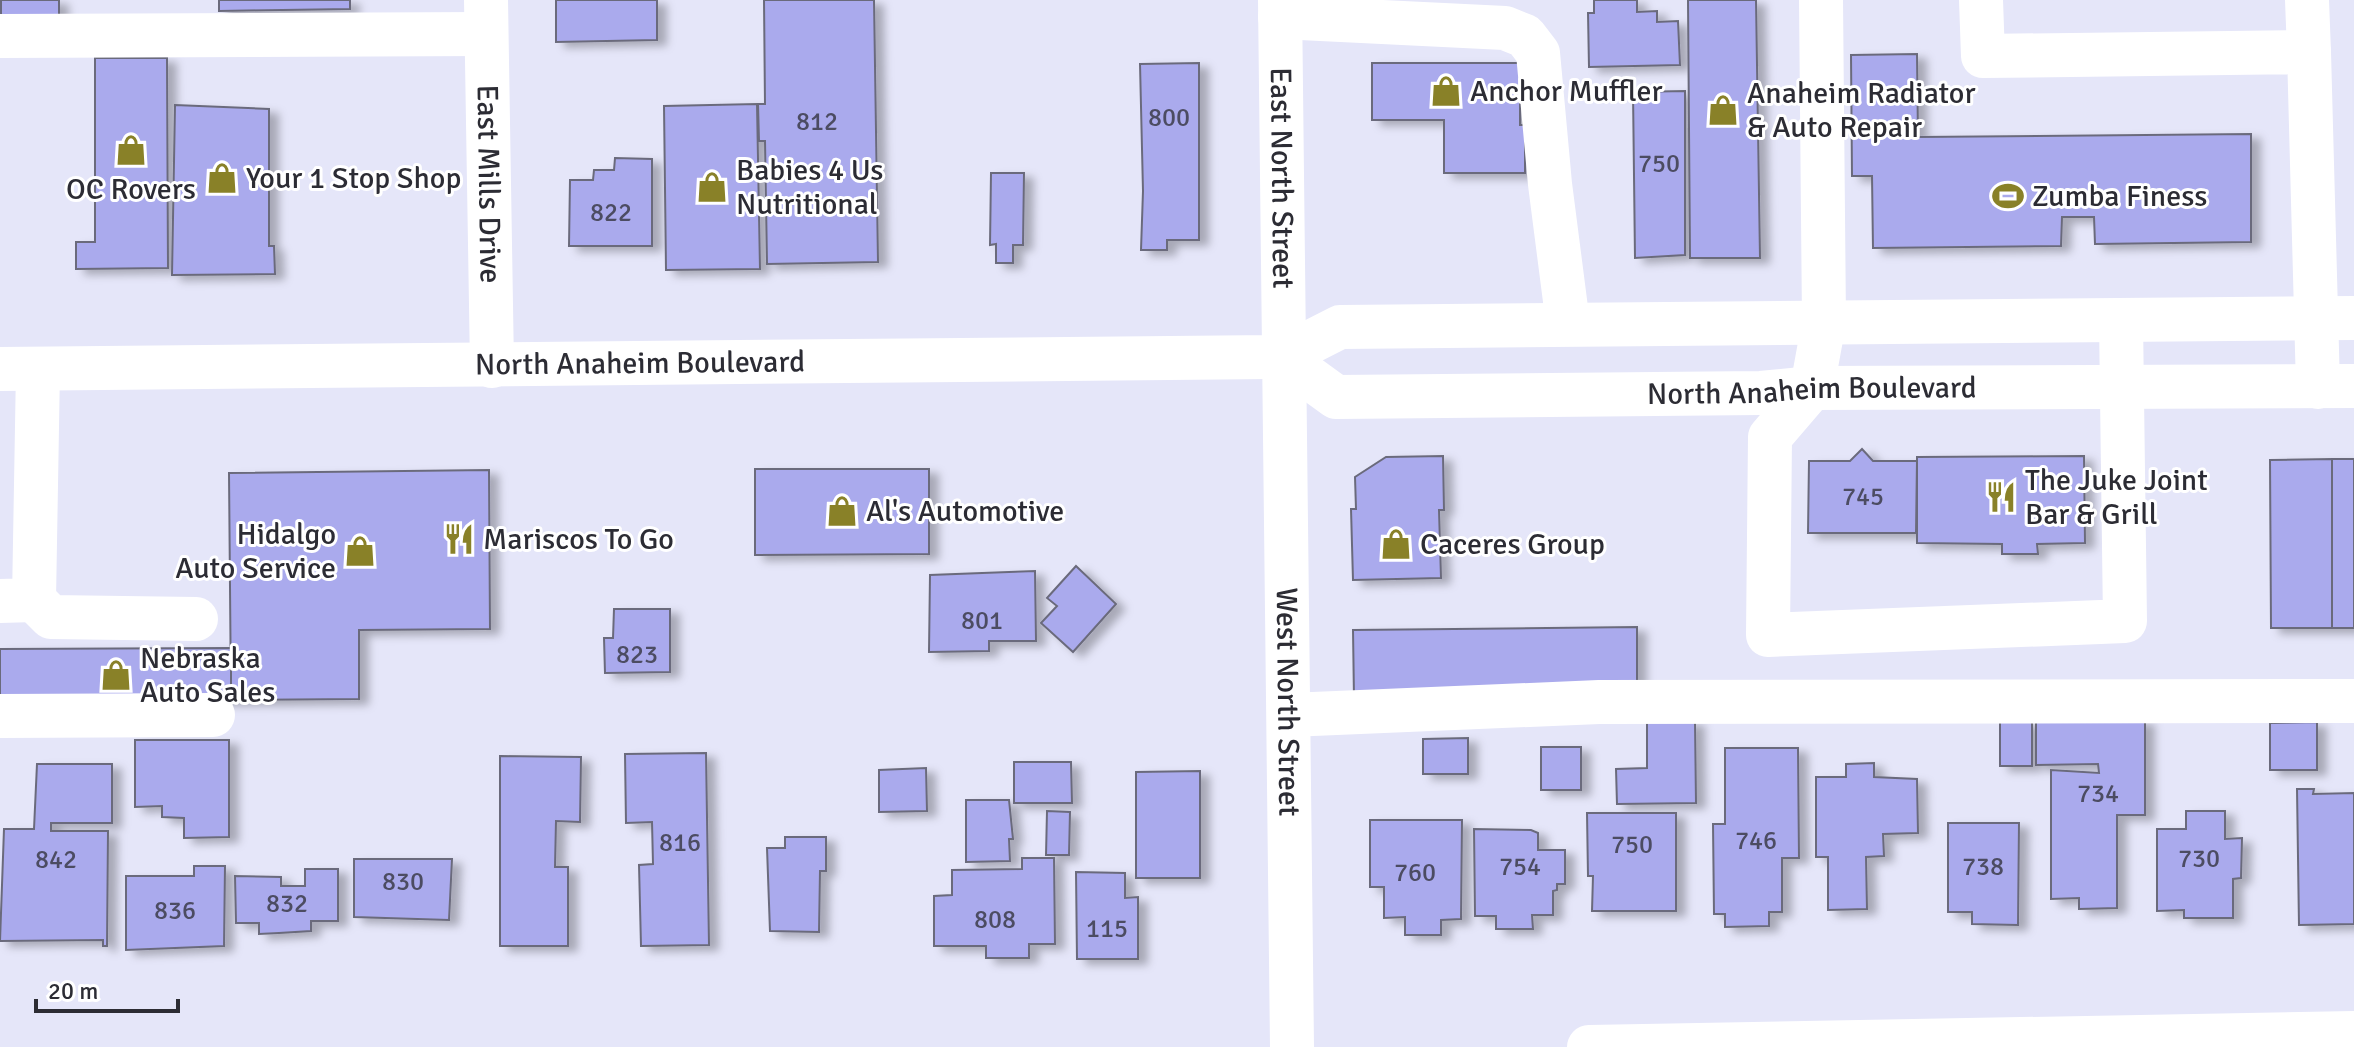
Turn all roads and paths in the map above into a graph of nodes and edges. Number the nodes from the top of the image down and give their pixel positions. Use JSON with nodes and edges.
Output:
{"nodes":[{"id":1,"x":1821,"y":0,"type":"edge"},
{"id":2,"x":1981,"y":0,"type":"edge"},
{"id":3,"x":2307,"y":0,"type":"edge"},
{"id":4,"x":1280,"y":9,"type":"edge"},
{"id":5,"x":486,"y":17,"type":"edge"},
{"id":6,"x":92,"y":18,"type":"edge"},
{"id":7,"x":0,"y":36,"type":"edge"},
{"id":8,"x":2309,"y":52,"type":"junction"},
{"id":9,"x":2334,"y":318,"type":"edge"},
{"id":10,"x":2121,"y":320,"type":"junction"},
{"id":11,"x":1824,"y":322,"type":"junction"},
{"id":12,"x":1568,"y":324,"type":"junction"},
{"id":13,"x":1281,"y":357,"type":"junction"},
{"id":14,"x":492,"y":366,"type":"junction"},
{"id":15,"x":19,"y":369,"type":"edge"},
{"id":16,"x":2336,"y":386,"type":"edge"},
{"id":17,"x":1812,"y":388,"type":"junction"},
{"id":18,"x":2122,"y":389,"type":"junction"},
{"id":19,"x":17,"y":528,"type":"edge"},
{"id":20,"x":17,"y":600,"type":"edge"},
{"id":21,"x":196,"y":619,"type":"dead end"},
{"id":22,"x":2354,"y":701,"type":"edge"},
{"id":23,"x":213,"y":715,"type":"dead end"},
{"id":24,"x":1289,"y":715,"type":"junction"},
{"id":25,"x":0,"y":716,"type":"edge"},
{"id":26,"x":2354,"y":1033,"type":"edge"},
{"id":27,"x":1292,"y":1047,"type":"edge"},
{"id":28,"x":1589,"y":1047,"type":"edge"}],
"edges":[{"from":1,"to":11,"type":"main road"},
{"from":2,"to":8,"type":"main road"},
{"from":3,"to":8,"type":"main road"},
{"from":4,"to":12,"type":"main road"},
{"from":4,"to":13,"type":"main road","name":"East North Street"},
{"from":5,"to":6,"type":"main road"},
{"from":5,"to":14,"type":"main road","name":"East Mills Drive"},
{"from":6,"to":7,"type":"main road"},
{"from":8,"to":9,"type":"main road"},
{"from":9,"to":10,"type":"main road","name":"North Anaheim Boulevard"},
{"from":9,"to":16,"type":"main road"},
{"from":10,"to":11,"type":"main road","name":"North Anaheim Boulevard"},
{"from":10,"to":18,"type":"main road"},
{"from":11,"to":12,"type":"main road","name":"North Anaheim Boulevard"},
{"from":11,"to":17,"type":"main road"},
{"from":12,"to":13,"type":"main road","name":"North Anaheim Boulevard"},
{"from":13,"to":14,"type":"main road","name":"North Anaheim Boulevard"},
{"from":13,"to":17,"type":"main road","name":"North Anaheim Boulevard"},
{"from":13,"to":24,"type":"main road","name":"West North Street"},
{"from":14,"to":15,"type":"main road","name":"North Anaheim Boulevard"},
{"from":15,"to":19,"type":"main road"},
{"from":16,"to":18,"type":"main road","name":"North Anaheim Boulevard"},
{"from":17,"to":18,"type":"main road","name":"North Anaheim Boulevard"},
{"from":17,"to":18,"type":"main road"},
{"from":19,"to":20,"type":"main road"},
{"from":20,"to":21,"type":"main road"},
{"from":22,"to":24,"type":"main road"},
{"from":23,"to":25,"type":"main road"},
{"from":24,"to":27,"type":"main road","name":"West North Street"},
{"from":26,"to":28,"type":"main road"}]}
